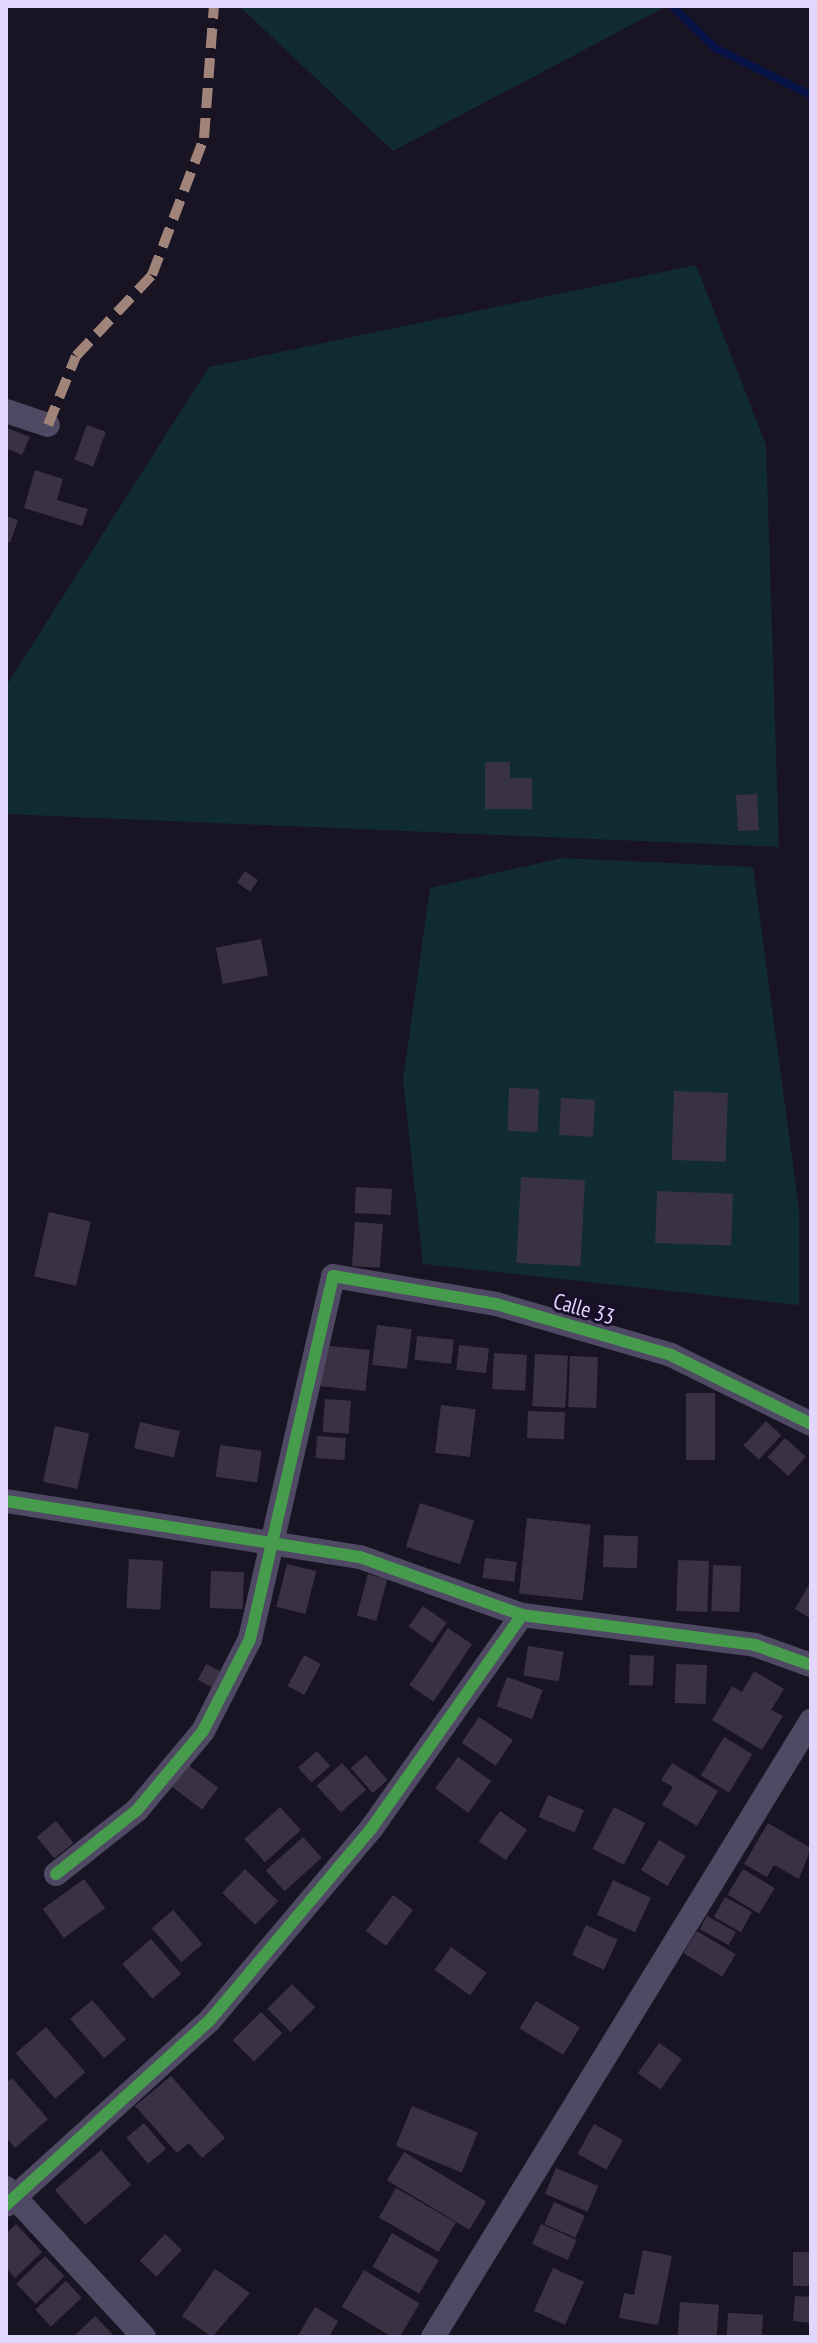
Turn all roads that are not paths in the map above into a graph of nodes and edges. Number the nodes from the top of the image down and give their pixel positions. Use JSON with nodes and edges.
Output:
{"nodes":[{"id":1,"x":6,"y":411,"type":"edge"},
{"id":2,"x":48,"y":425,"type":"dead end"},
{"id":3,"x":811,"y":1424,"type":"edge"},
{"id":4,"x":6,"y":1501,"type":"edge"},
{"id":5,"x":278,"y":1540,"type":"junction"},
{"id":6,"x":522,"y":1615,"type":"junction"},
{"id":7,"x":811,"y":1665,"type":"edge"},
{"id":8,"x":811,"y":1721,"type":"edge"},
{"id":9,"x":56,"y":1874,"type":"dead end"},
{"id":10,"x":9,"y":2197,"type":"edge"},
{"id":11,"x":144,"y":2337,"type":"edge"},
{"id":12,"x":433,"y":2337,"type":"edge"}],
"edges":[{"from":1,"to":2,"type":"street"},
{"from":3,"to":5,"type":"street","name":"Calle 33"},
{"from":4,"to":5,"type":"street"},
{"from":5,"to":6,"type":"street"},
{"from":5,"to":9,"type":"street"},
{"from":6,"to":7,"type":"street"},
{"from":6,"to":10,"type":"street"},
{"from":8,"to":12,"type":"street"},
{"from":10,"to":11,"type":"street"}]}
